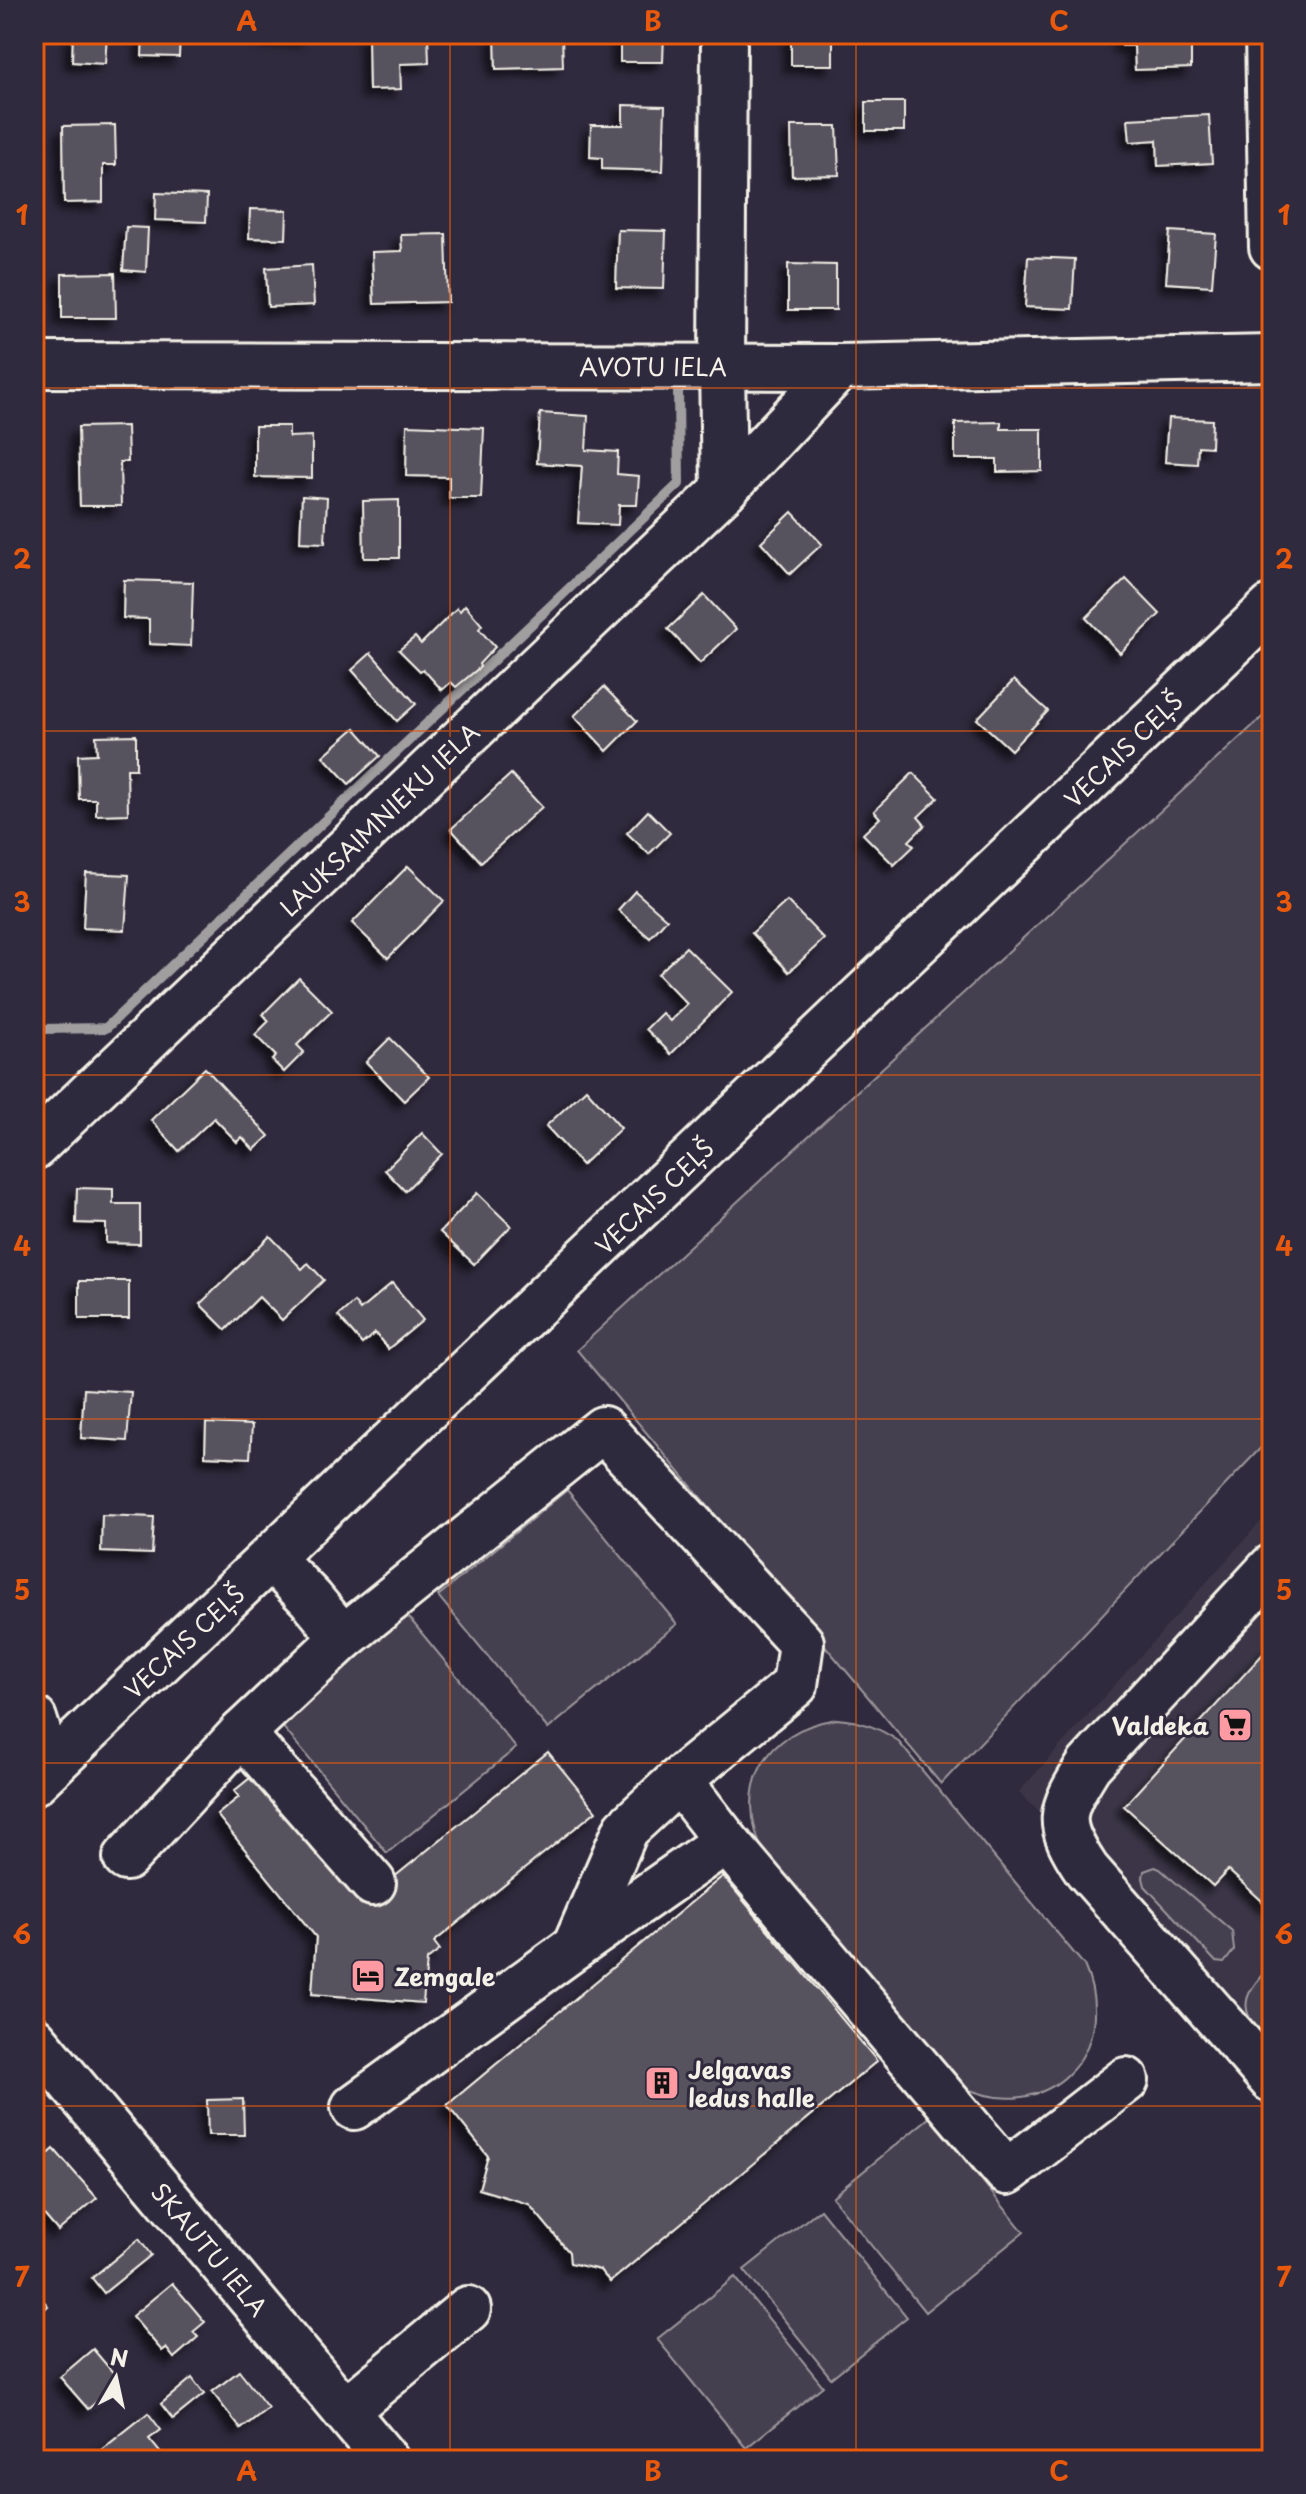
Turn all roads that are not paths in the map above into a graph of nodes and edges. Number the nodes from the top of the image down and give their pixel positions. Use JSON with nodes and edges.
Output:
{"nodes":[{"id":1,"x":724,"y":34,"type":"edge"},
{"id":2,"x":1268,"y":34,"type":"edge"},
{"id":3,"x":1272,"y":247,"type":"edge"},
{"id":4,"x":1272,"y":358,"type":"edge"},
{"id":5,"x":34,"y":365,"type":"edge"},
{"id":6,"x":722,"y":366,"type":"junction"},
{"id":7,"x":840,"y":367,"type":"junction"},
{"id":8,"x":724,"y":490,"type":"junction"},
{"id":9,"x":1272,"y":607,"type":"edge"},
{"id":10,"x":34,"y":1147,"type":"edge"},
{"id":11,"x":272,"y":1559,"type":"junction"},
{"id":12,"x":1272,"y":1567,"type":"edge"},
{"id":13,"x":343,"y":1638,"type":"junction"},
{"id":14,"x":34,"y":1719,"type":"edge"},
{"id":15,"x":242,"y":1733,"type":"junction"},
{"id":16,"x":44,"y":1772,"type":"edge"},
{"id":17,"x":679,"y":1780,"type":"junction"},
{"id":18,"x":726,"y":1841,"type":"junction"},
{"id":19,"x":126,"y":1858,"type":"dead end"},
{"id":20,"x":373,"y":1883,"type":"dead end"},
{"id":21,"x":575,"y":1947,"type":"junction"},
{"id":22,"x":34,"y":2039,"type":"edge"},
{"id":23,"x":1126,"y":2080,"type":"dead end"},
{"id":24,"x":1272,"y":2080,"type":"edge"},
{"id":25,"x":354,"y":2107,"type":"dead end"},
{"id":26,"x":468,"y":2309,"type":"dead end"},
{"id":27,"x":345,"y":2411,"type":"junction"},
{"id":28,"x":386,"y":2460,"type":"edge"}],
"edges":[{"from":1,"to":6,"type":"street"},
{"from":2,"to":3,"type":"street"},
{"from":4,"to":7,"type":"street","name":"AVOTU IELA"},
{"from":5,"to":6,"type":"street","name":"AVOTU IELA"},
{"from":6,"to":7,"type":"street","name":"AVOTU IELA"},
{"from":6,"to":8,"type":"street"},
{"from":7,"to":8,"type":"street","name":"LAUKSAIMNIEKU IELA"},
{"from":8,"to":10,"type":"street","name":"LAUKSAIMNIEKU IELA"},
{"from":9,"to":11,"type":"street","name":"VECAIS CEĻŠ"},
{"from":11,"to":13,"type":"street"},
{"from":11,"to":16,"type":"street","name":"VECAIS CEĻŠ"},
{"from":12,"to":24,"type":"street"},
{"from":13,"to":15,"type":"street"},
{"from":13,"to":17,"type":"street"},
{"from":14,"to":16,"type":"street"},
{"from":15,"to":19,"type":"street"},
{"from":15,"to":20,"type":"street"},
{"from":17,"to":18,"type":"street"},
{"from":17,"to":21,"type":"street"},
{"from":18,"to":21,"type":"street"},
{"from":18,"to":23,"type":"street"},
{"from":21,"to":25,"type":"street"},
{"from":22,"to":27,"type":"street","name":"SKAUTU IELA"},
{"from":26,"to":27,"type":"street"},
{"from":27,"to":28,"type":"street","name":"SKAUTU IELA"}]}
